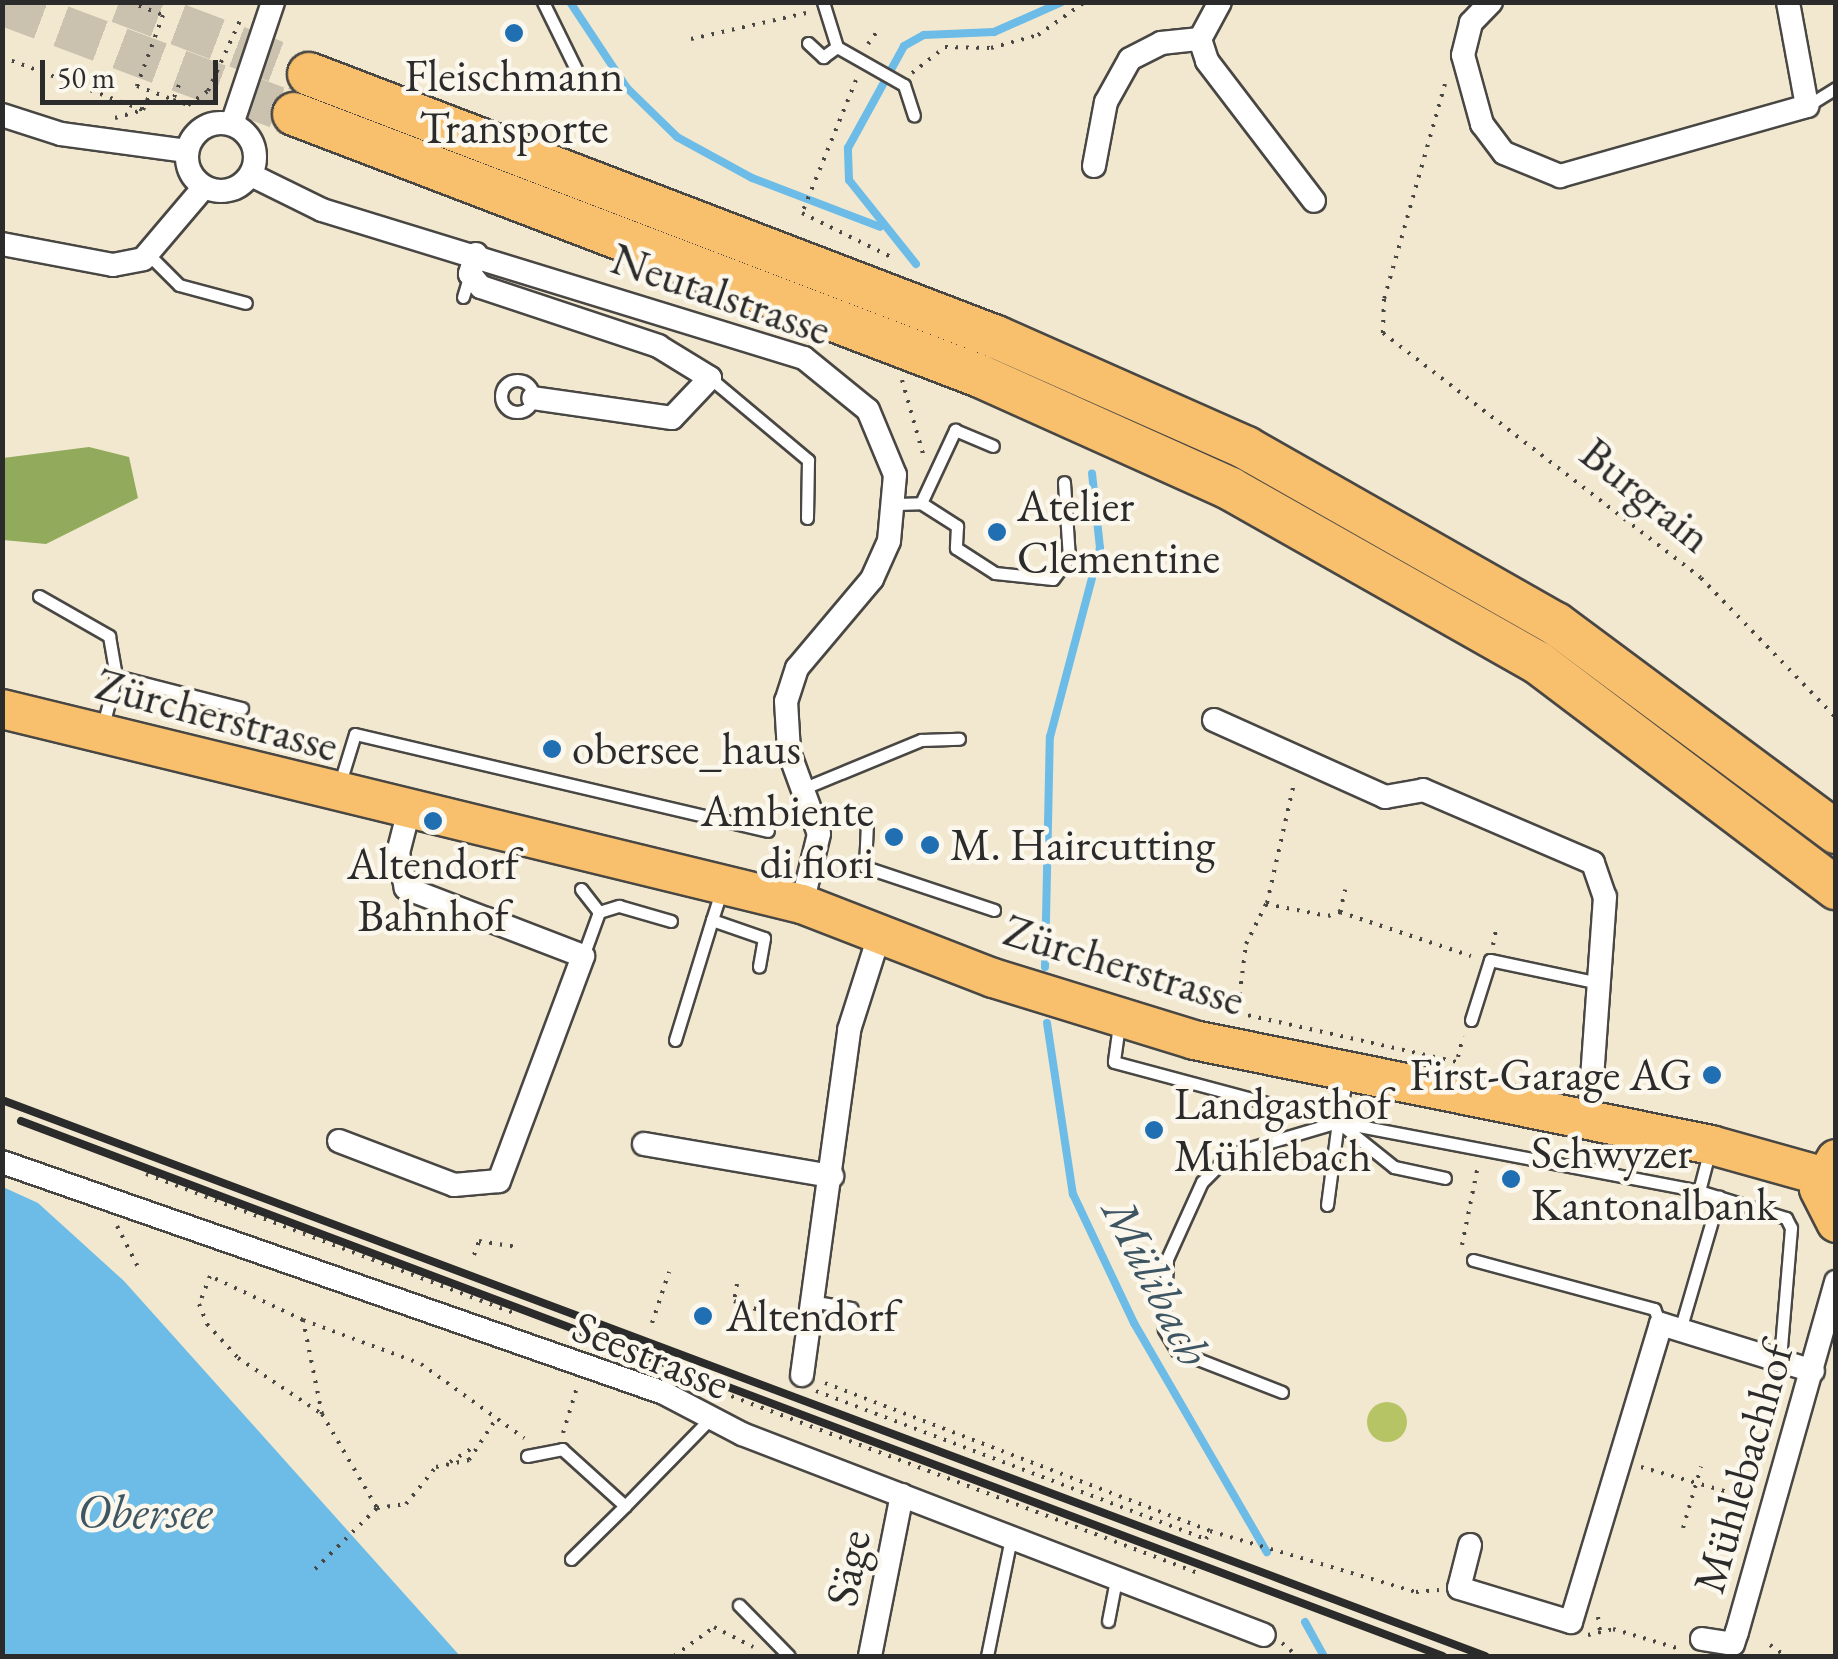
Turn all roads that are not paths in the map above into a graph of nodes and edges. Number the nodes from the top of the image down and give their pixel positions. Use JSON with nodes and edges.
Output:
{"nodes":[{"id":1,"x":273,"y":2,"type":"edge"},
{"id":2,"x":543,"y":2,"type":"edge"},
{"id":3,"x":823,"y":2,"type":"edge"},
{"id":4,"x":1220,"y":2,"type":"edge"},
{"id":5,"x":1491,"y":2,"type":"edge"},
{"id":6,"x":1788,"y":2,"type":"edge"},
{"id":7,"x":1200,"y":39,"type":"junction"},
{"id":8,"x":808,"y":44,"type":"dead end"},
{"id":9,"x":837,"y":48,"type":"junction"},
{"id":10,"x":576,"y":69,"type":"dead end"},
{"id":11,"x":309,"y":74,"type":"tunnel mouth"},
{"id":12,"x":1836,"y":88,"type":"edge"},
{"id":13,"x":1807,"y":106,"type":"junction"},
{"id":14,"x":294,"y":114,"type":"tunnel mouth"},
{"id":15,"x":914,"y":114,"type":"dead end"},
{"id":16,"x":2,"y":116,"type":"edge"},
{"id":17,"x":232,"y":124,"type":"junction"},
{"id":18,"x":187,"y":151,"type":"junction"},
{"id":19,"x":1094,"y":166,"type":"dead end"},
{"id":20,"x":250,"y":174,"type":"junction"},
{"id":21,"x":204,"y":187,"type":"junction"},
{"id":22,"x":1314,"y":201,"type":"dead end"},
{"id":23,"x":2,"y":244,"type":"edge"},
{"id":24,"x":149,"y":255,"type":"junction"},
{"id":25,"x":473,"y":264,"type":"junction"},
{"id":26,"x":463,"y":297,"type":"dead end"},
{"id":27,"x":246,"y":304,"type":"dead end"},
{"id":28,"x":710,"y":378,"type":"junction"},
{"id":29,"x":533,"y":398,"type":"dead end"},
{"id":30,"x":993,"y":446,"type":"dead end"},
{"id":31,"x":1064,"y":482,"type":"dead end"},
{"id":32,"x":921,"y":503,"type":"junction"},
{"id":33,"x":897,"y":504,"type":"junction"},
{"id":34,"x":808,"y":518,"type":"dead end"},
{"id":35,"x":39,"y":596,"type":"dead end"},
{"id":36,"x":116,"y":676,"type":"junction"},
{"id":37,"x":2,"y":708,"type":"edge"},
{"id":38,"x":242,"y":708,"type":"dead end"},
{"id":39,"x":1214,"y":720,"type":"dead end"},
{"id":40,"x":100,"y":733,"type":"junction"},
{"id":41,"x":959,"y":739,"type":"dead end"},
{"id":42,"x":802,"y":788,"type":"junction"},
{"id":43,"x":337,"y":795,"type":"junction"},
{"id":44,"x":408,"y":814,"type":"junction"},
{"id":45,"x":815,"y":823,"type":"junction"},
{"id":46,"x":768,"y":831,"type":"dead end"},
{"id":47,"x":1836,"y":832,"type":"edge"},
{"id":48,"x":723,"y":883,"type":"junction"},
{"id":49,"x":1836,"y":888,"type":"edge"},
{"id":50,"x":581,"y":889,"type":"dead end"},
{"id":51,"x":802,"y":904,"type":"junction"},
{"id":52,"x":994,"y":910,"type":"dead end"},
{"id":53,"x":599,"y":912,"type":"junction"},
{"id":54,"x":712,"y":920,"type":"junction"},
{"id":55,"x":671,"y":921,"type":"dead end"},
{"id":56,"x":880,"y":932,"type":"junction"},
{"id":57,"x":584,"y":956,"type":"junction"},
{"id":58,"x":759,"y":966,"type":"dead end"},
{"id":59,"x":1594,"y":982,"type":"junction"},
{"id":60,"x":1120,"y":1018,"type":"junction"},
{"id":61,"x":1471,"y":1020,"type":"dead end"},
{"id":62,"x":675,"y":1040,"type":"dead end"},
{"id":63,"x":1348,"y":1074,"type":"junction"},
{"id":64,"x":1589,"y":1118,"type":"junction"},
{"id":65,"x":1338,"y":1122,"type":"junction"},
{"id":66,"x":339,"y":1141,"type":"dead end"},
{"id":67,"x":644,"y":1144,"type":"dead end"},
{"id":68,"x":1711,"y":1145,"type":"junction"},
{"id":69,"x":2,"y":1162,"type":"edge"},
{"id":70,"x":1829,"y":1168,"type":"edge"},
{"id":71,"x":832,"y":1176,"type":"junction"},
{"id":72,"x":1445,"y":1178,"type":"dead end"},
{"id":73,"x":1700,"y":1191,"type":"junction"},
{"id":74,"x":1719,"y":1198,"type":"junction"},
{"id":75,"x":1327,"y":1205,"type":"dead end"},
{"id":76,"x":1836,"y":1223,"type":"edge"},
{"id":77,"x":1473,"y":1260,"type":"dead end"},
{"id":78,"x":1836,"y":1282,"type":"edge"},
{"id":79,"x":817,"y":1302,"type":"junction"},
{"id":80,"x":852,"y":1308,"type":"dead end"},
{"id":81,"x":1671,"y":1327,"type":"junction"},
{"id":82,"x":1780,"y":1358,"type":"junction"},
{"id":83,"x":1819,"y":1374,"type":"junction"},
{"id":84,"x":804,"y":1381,"type":"road end"},
{"id":85,"x":1282,"y":1392,"type":"dead end"},
{"id":86,"x":710,"y":1419,"type":"junction"},
{"id":87,"x":526,"y":1456,"type":"dead end"},
{"id":88,"x":902,"y":1495,"type":"junction"},
{"id":89,"x":624,"y":1506,"type":"junction"},
{"id":90,"x":1010,"y":1538,"type":"junction"},
{"id":91,"x":1470,"y":1545,"type":"dead end"},
{"id":92,"x":571,"y":1559,"type":"dead end"},
{"id":93,"x":1116,"y":1580,"type":"junction"},
{"id":94,"x":738,"y":1605,"type":"dead end"},
{"id":95,"x":1108,"y":1621,"type":"dead end"},
{"id":96,"x":1264,"y":1635,"type":"dead end"},
{"id":97,"x":1698,"y":1646,"type":"road end"},
{"id":98,"x":789,"y":1656,"type":"edge"},
{"id":99,"x":870,"y":1656,"type":"edge"},
{"id":100,"x":987,"y":1656,"type":"edge"}],
"edges":[{"from":1,"to":17,"type":"street"},
{"from":2,"to":10,"type":"lane"},
{"from":3,"to":9,"type":"lane"},
{"from":4,"to":7,"type":"street"},
{"from":5,"to":13,"type":"street"},
{"from":6,"to":13,"type":"street"},
{"from":7,"to":19,"type":"street"},
{"from":7,"to":22,"type":"street"},
{"from":8,"to":9,"type":"lane"},
{"from":9,"to":15,"type":"lane"},
{"from":11,"to":47,"type":"highway"},
{"from":12,"to":13,"type":"lane"},
{"from":14,"to":49,"type":"highway"},
{"from":16,"to":18,"type":"street"},
{"from":17,"to":18,"type":"street"},
{"from":17,"to":20,"type":"street"},
{"from":18,"to":21,"type":"street"},
{"from":20,"to":21,"type":"street"},
{"from":20,"to":25,"type":"street","name":"Neutalstrasse"},
{"from":21,"to":24,"type":"street"},
{"from":23,"to":24,"type":"street"},
{"from":24,"to":27,"type":"lane"},
{"from":25,"to":26,"type":"lane"},
{"from":25,"to":28,"type":"street","name":"Neutalstrasse"},
{"from":25,"to":33,"type":"street","name":"Neutalstrasse"},
{"from":28,"to":29,"type":"street","name":"Neutalstrasse"},
{"from":28,"to":34,"type":"lane","name":"Neutalstrasse"},
{"from":30,"to":32,"type":"lane"},
{"from":31,"to":32,"type":"lane"},
{"from":32,"to":33,"type":"lane"},
{"from":33,"to":42,"type":"street"},
{"from":35,"to":36,"type":"lane"},
{"from":36,"to":38,"type":"lane"},
{"from":36,"to":40,"type":"lane"},
{"from":37,"to":40,"type":"main road","name":"Zürcherstrasse"},
{"from":39,"to":59,"type":"street"},
{"from":40,"to":43,"type":"main road","name":"Zürcherstrasse"},
{"from":41,"to":42,"type":"lane"},
{"from":42,"to":45,"type":"street"},
{"from":43,"to":44,"type":"main road","name":"Zürcherstrasse"},
{"from":43,"to":46,"type":"lane"},
{"from":44,"to":48,"type":"main road","name":"Zürcherstrasse"},
{"from":44,"to":57,"type":"street"},
{"from":45,"to":51,"type":"street"},
{"from":45,"to":52,"type":"lane"},
{"from":48,"to":51,"type":"main road","name":"Zürcherstrasse"},
{"from":48,"to":54,"type":"lane"},
{"from":50,"to":53,"type":"lane"},
{"from":51,"to":56,"type":"main road","name":"Zürcherstrasse"},
{"from":53,"to":55,"type":"lane"},
{"from":53,"to":57,"type":"lane"},
{"from":54,"to":58,"type":"lane"},
{"from":54,"to":62,"type":"lane"},
{"from":56,"to":60,"type":"main road","name":"Zürcherstrasse"},
{"from":56,"to":71,"type":"street"},
{"from":57,"to":66,"type":"street"},
{"from":59,"to":61,"type":"lane"},
{"from":59,"to":64,"type":"street"},
{"from":60,"to":63,"type":"main road","name":"Zürcherstrasse"},
{"from":60,"to":65,"type":"lane"},
{"from":63,"to":64,"type":"main road","name":"Zürcherstrasse"},
{"from":63,"to":65,"type":"lane"},
{"from":64,"to":68,"type":"main road","name":"Zürcherstrasse"},
{"from":65,"to":72,"type":"lane"},
{"from":65,"to":73,"type":"lane"},
{"from":65,"to":75,"type":"lane"},
{"from":65,"to":85,"type":"lane"},
{"from":67,"to":71,"type":"street"},
{"from":68,"to":70,"type":"main road","name":"Zürcherstrasse"},
{"from":68,"to":73,"type":"lane"},
{"from":69,"to":86,"type":"street","name":"Seestrasse"},
{"from":70,"to":76,"type":"main road"},
{"from":71,"to":79,"type":"street"},
{"from":73,"to":74,"type":"lane"},
{"from":74,"to":81,"type":"lane"},
{"from":74,"to":82,"type":"lane"},
{"from":77,"to":81,"type":"lane"},
{"from":78,"to":83,"type":"street","name":"Mühlebachhof"},
{"from":79,"to":80,"type":"lane"},
{"from":79,"to":84,"type":"street"},
{"from":81,"to":82,"type":"street"},
{"from":81,"to":91,"type":"street"},
{"from":82,"to":83,"type":"street"},
{"from":83,"to":97,"type":"street","name":"Mühlebachhof"},
{"from":86,"to":88,"type":"street","name":"Seestrasse"},
{"from":86,"to":89,"type":"lane"},
{"from":87,"to":89,"type":"lane"},
{"from":88,"to":90,"type":"street","name":"Seestrasse"},
{"from":88,"to":99,"type":"street","name":"Säge"},
{"from":89,"to":92,"type":"lane"},
{"from":90,"to":93,"type":"street","name":"Seestrasse"},
{"from":90,"to":100,"type":"lane"},
{"from":93,"to":95,"type":"lane"},
{"from":93,"to":96,"type":"street","name":"Seestrasse"},
{"from":94,"to":98,"type":"lane"}]}
